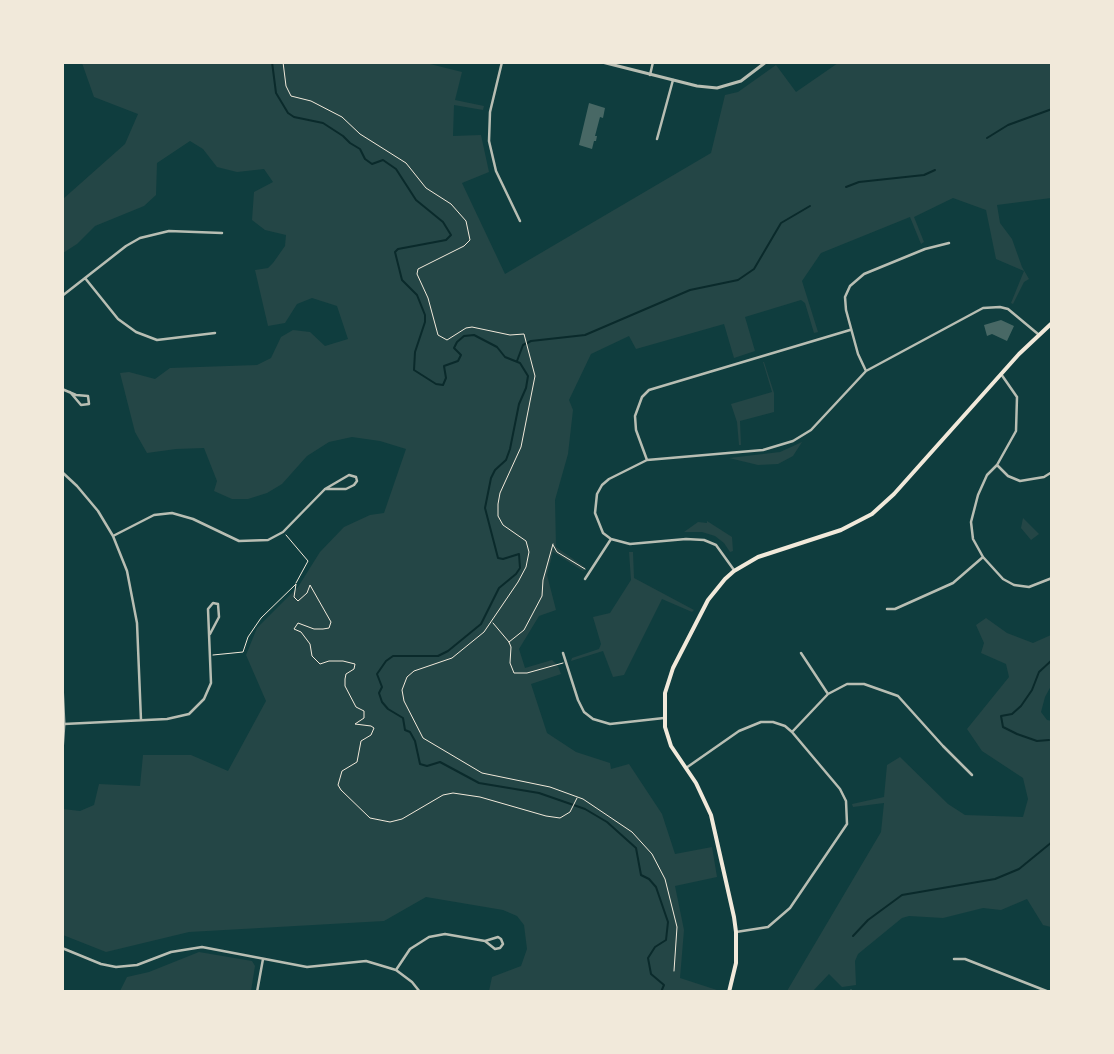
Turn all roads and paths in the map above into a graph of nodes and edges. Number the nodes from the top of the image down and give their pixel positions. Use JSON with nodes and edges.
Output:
{"nodes":[{"id":1,"x":283,"y":62,"type":"edge"},
{"id":2,"x":502,"y":62,"type":"edge"},
{"id":3,"x":602,"y":62,"type":"edge"},
{"id":4,"x":653,"y":62,"type":"edge"},
{"id":5,"x":766,"y":62,"type":"edge"},
{"id":6,"x":650,"y":74,"type":"junction"},
{"id":7,"x":673,"y":80,"type":"junction"},
{"id":8,"x":657,"y":139,"type":"dead end"},
{"id":9,"x":520,"y":221,"type":"dead end"},
{"id":10,"x":222,"y":233,"type":"dead end"},
{"id":11,"x":949,"y":243,"type":"dead end"},
{"id":12,"x":85,"y":278,"type":"junction"},
{"id":13,"x":62,"y":296,"type":"edge"},
{"id":14,"x":1052,"y":323,"type":"edge"},
{"id":15,"x":850,"y":330,"type":"junction"},
{"id":16,"x":215,"y":333,"type":"dead end"},
{"id":17,"x":1038,"y":334,"type":"junction"},
{"id":18,"x":866,"y":371,"type":"junction"},
{"id":19,"x":1001,"y":374,"type":"junction"},
{"id":20,"x":62,"y":389,"type":"edge"},
{"id":21,"x":70,"y":392,"type":"junction"},
{"id":22,"x":647,"y":460,"type":"junction"},
{"id":23,"x":997,"y":465,"type":"junction"},
{"id":24,"x":62,"y":472,"type":"edge"},
{"id":25,"x":1052,"y":472,"type":"edge"},
{"id":26,"x":325,"y":490,"type":"junction"},
{"id":27,"x":283,"y":532,"type":"junction"},
{"id":28,"x":113,"y":536,"type":"junction"},
{"id":29,"x":611,"y":539,"type":"junction"},
{"id":30,"x":983,"y":557,"type":"junction"},
{"id":31,"x":734,"y":571,"type":"junction"},
{"id":32,"x":590,"y":572,"type":"junction"},
{"id":33,"x":1052,"y":578,"type":"edge"},
{"id":34,"x":585,"y":580,"type":"dead end"},
{"id":35,"x":296,"y":584,"type":"junction"},
{"id":36,"x":887,"y":609,"type":"dead end"},
{"id":37,"x":492,"y":623,"type":"junction"},
{"id":38,"x":210,"y":634,"type":"junction"},
{"id":39,"x":509,"y":642,"type":"junction"},
{"id":40,"x":562,"y":653,"type":"dead end"},
{"id":41,"x":801,"y":653,"type":"dead end"},
{"id":42,"x":211,"y":655,"type":"junction"},
{"id":43,"x":565,"y":662,"type":"junction"},
{"id":44,"x":62,"y":682,"type":"edge"},
{"id":45,"x":828,"y":694,"type":"junction"},
{"id":46,"x":664,"y":718,"type":"junction"},
{"id":47,"x":141,"y":720,"type":"junction"},
{"id":48,"x":64,"y":724,"type":"junction"},
{"id":49,"x":792,"y":732,"type":"junction"},
{"id":50,"x":62,"y":753,"type":"edge"},
{"id":51,"x":686,"y":768,"type":"junction"},
{"id":52,"x":972,"y":775,"type":"dead end"},
{"id":53,"x":578,"y":797,"type":"junction"},
{"id":54,"x":736,"y":932,"type":"junction"},
{"id":55,"x":485,"y":941,"type":"junction"},
{"id":56,"x":62,"y":948,"type":"edge"},
{"id":57,"x":263,"y":958,"type":"junction"},
{"id":58,"x":954,"y":959,"type":"dead end"},
{"id":59,"x":396,"y":970,"type":"junction"},
{"id":60,"x":674,"y":971,"type":"dead end"},
{"id":61,"x":257,"y":992,"type":"edge"},
{"id":62,"x":420,"y":992,"type":"edge"},
{"id":63,"x":729,"y":992,"type":"edge"},
{"id":64,"x":1048,"y":992,"type":"edge"}],
"edges":[{"from":1,"to":37,"type":"path"},
{"from":2,"to":9,"type":"street"},
{"from":3,"to":6,"type":"street"},
{"from":4,"to":6,"type":"street"},
{"from":5,"to":7,"type":"street"},
{"from":6,"to":7,"type":"street"},
{"from":7,"to":8,"type":"street"},
{"from":10,"to":12,"type":"street"},
{"from":11,"to":15,"type":"street"},
{"from":12,"to":13,"type":"street"},
{"from":12,"to":16,"type":"street"},
{"from":14,"to":17,"type":"main road"},
{"from":15,"to":18,"type":"street"},
{"from":15,"to":22,"type":"street"},
{"from":17,"to":18,"type":"street"},
{"from":17,"to":19,"type":"main road"},
{"from":18,"to":22,"type":"street"},
{"from":19,"to":23,"type":"street"},
{"from":19,"to":31,"type":"main road"},
{"from":20,"to":21,"type":"street"},
{"from":21,"to":21,"type":"street"},
{"from":22,"to":29,"type":"street"},
{"from":23,"to":25,"type":"street"},
{"from":23,"to":30,"type":"street"},
{"from":24,"to":28,"type":"street"},
{"from":26,"to":26,"type":"street"},
{"from":26,"to":27,"type":"street"},
{"from":27,"to":28,"type":"street"},
{"from":27,"to":35,"type":"path"},
{"from":28,"to":47,"type":"street"},
{"from":29,"to":31,"type":"street"},
{"from":29,"to":32,"type":"street"},
{"from":30,"to":33,"type":"street"},
{"from":30,"to":36,"type":"street"},
{"from":31,"to":46,"type":"main road"},
{"from":32,"to":34,"type":"street"},
{"from":32,"to":39,"type":"path"},
{"from":35,"to":42,"type":"path"},
{"from":35,"to":53,"type":"path"},
{"from":37,"to":39,"type":"path"},
{"from":37,"to":53,"type":"path"},
{"from":38,"to":38,"type":"street"},
{"from":38,"to":42,"type":"street"},
{"from":39,"to":43,"type":"path"},
{"from":40,"to":43,"type":"street"},
{"from":41,"to":45,"type":"street"},
{"from":42,"to":47,"type":"street"},
{"from":43,"to":46,"type":"street"},
{"from":44,"to":48,"type":"street"},
{"from":45,"to":49,"type":"street"},
{"from":45,"to":52,"type":"street"},
{"from":46,"to":51,"type":"main road"},
{"from":47,"to":48,"type":"street"},
{"from":48,"to":50,"type":"street"},
{"from":49,"to":51,"type":"street"},
{"from":49,"to":54,"type":"street"},
{"from":51,"to":54,"type":"main road"},
{"from":53,"to":60,"type":"path"},
{"from":54,"to":63,"type":"main road"},
{"from":55,"to":55,"type":"street"},
{"from":55,"to":59,"type":"street"},
{"from":56,"to":57,"type":"street"},
{"from":57,"to":59,"type":"street"},
{"from":57,"to":61,"type":"street"},
{"from":58,"to":64,"type":"street"},
{"from":59,"to":62,"type":"street"}]}
